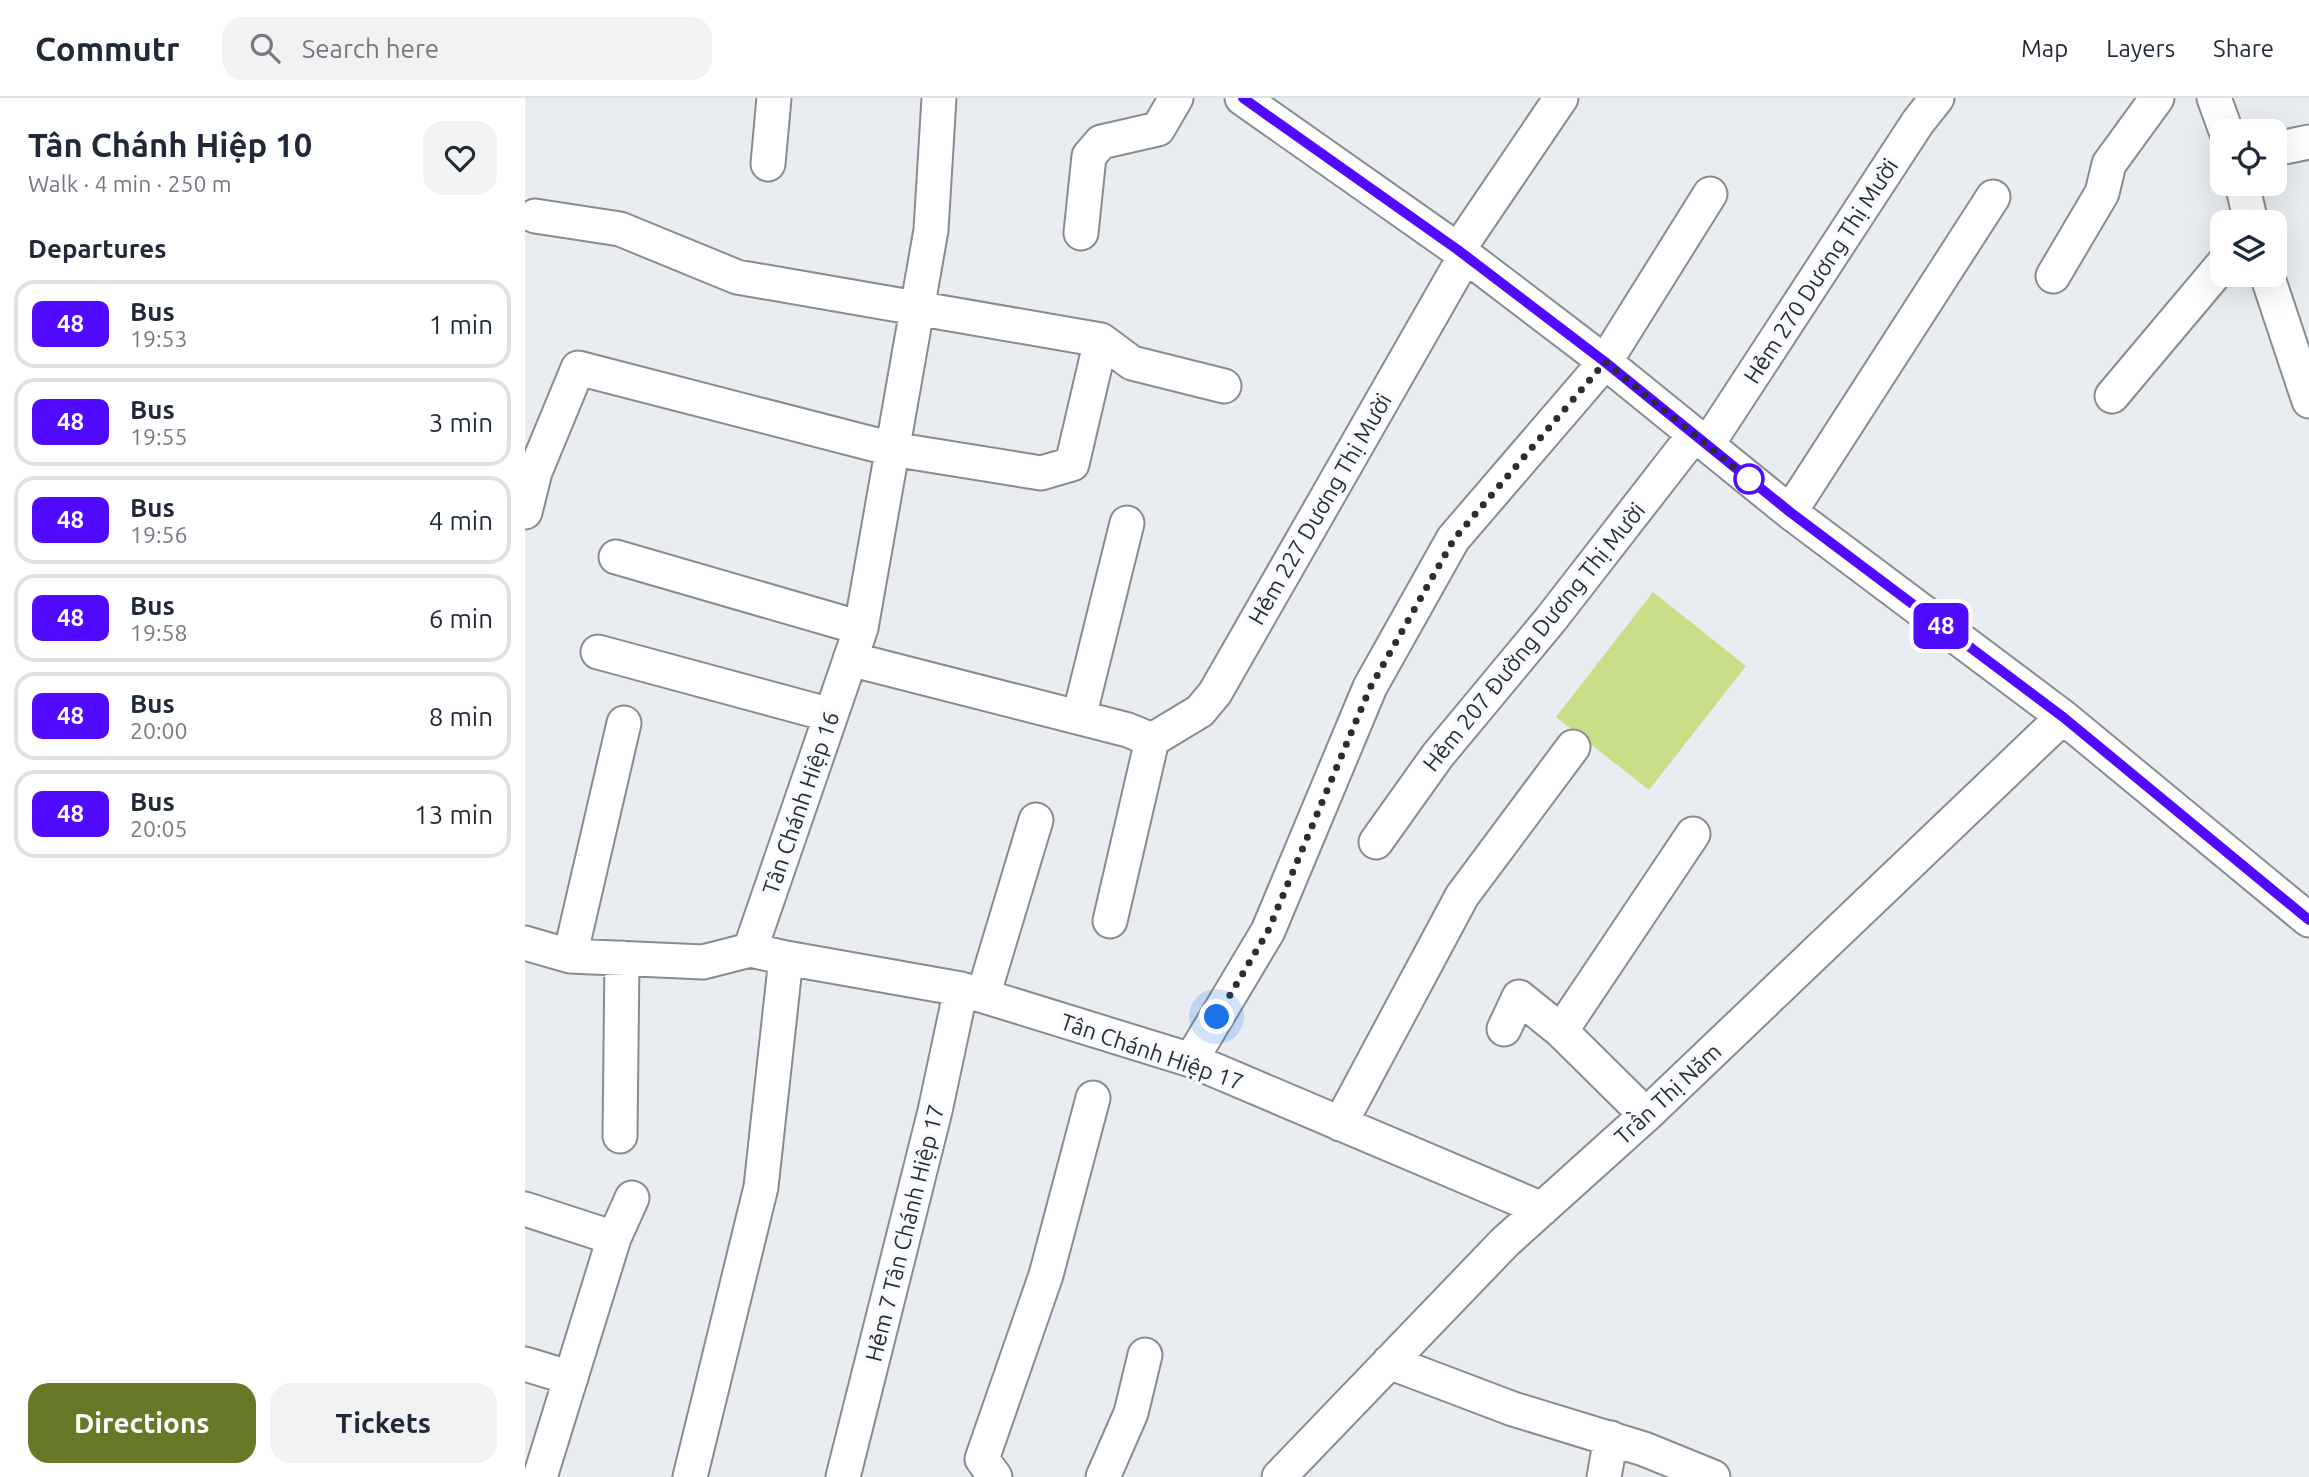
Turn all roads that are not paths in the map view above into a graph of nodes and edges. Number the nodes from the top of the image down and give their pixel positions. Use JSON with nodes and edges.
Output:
{"nodes":[{"id":1,"x":774,"y":98,"type":"edge"},
{"id":2,"x":939,"y":98,"type":"edge"},
{"id":3,"x":1176,"y":98,"type":"edge"},
{"id":4,"x":1561,"y":98,"type":"edge"},
{"id":5,"x":1937,"y":98,"type":"edge"},
{"id":6,"x":2157,"y":98,"type":"edge"},
{"id":7,"x":2214,"y":98,"type":"edge"},
{"id":8,"x":1259,"y":103,"type":"edge"},
{"id":9,"x":2222,"y":119,"type":"edge"},
{"id":10,"x":2309,"y":142,"type":"edge"},
{"id":11,"x":2287,"y":147,"type":"edge"},
{"id":12,"x":768,"y":164,"type":"dead end"},
{"id":13,"x":1710,"y":194,"type":"dead end"},
{"id":14,"x":1993,"y":197,"type":"dead end"},
{"id":15,"x":535,"y":216,"type":"dead end"},
{"id":16,"x":1081,"y":233,"type":"dead end"},
{"id":17,"x":1462,"y":253,"type":"junction"},
{"id":18,"x":2053,"y":276,"type":"dead end"},
{"id":19,"x":2210,"y":279,"type":"edge"},
{"id":20,"x":2271,"y":287,"type":"edge"},
{"id":21,"x":917,"y":309,"type":"junction"},
{"id":22,"x":1101,"y":340,"type":"junction"},
{"id":23,"x":1605,"y":362,"type":"junction"},
{"id":24,"x":1224,"y":386,"type":"dead end"},
{"id":25,"x":2112,"y":396,"type":"dead end"},
{"id":26,"x":2309,"y":401,"type":"edge"},
{"id":27,"x":1701,"y":440,"type":"junction"},
{"id":28,"x":892,"y":449,"type":"junction"},
{"id":29,"x":525,"y":512,"type":"edge"},
{"id":30,"x":1790,"y":512,"type":"junction"},
{"id":31,"x":1127,"y":523,"type":"dead end"},
{"id":32,"x":616,"y":557,"type":"dead end"},
{"id":33,"x":862,"y":628,"type":"junction"},
{"id":34,"x":598,"y":652,"type":"dead end"},
{"id":35,"x":850,"y":659,"type":"junction"},
{"id":36,"x":831,"y":715,"type":"junction"},
{"id":37,"x":1079,"y":717,"type":"junction"},
{"id":38,"x":2063,"y":717,"type":"junction"},
{"id":39,"x":624,"y":723,"type":"dead end"},
{"id":40,"x":1152,"y":740,"type":"junction"},
{"id":41,"x":1573,"y":747,"type":"dead end"},
{"id":42,"x":1036,"y":820,"type":"dead end"},
{"id":43,"x":1693,"y":834,"type":"dead end"},
{"id":44,"x":1376,"y":842,"type":"dead end"},
{"id":45,"x":2309,"y":920,"type":"edge"},
{"id":46,"x":1110,"y":921,"type":"dead end"},
{"id":47,"x":525,"y":946,"type":"edge"},
{"id":48,"x":750,"y":950,"type":"junction"},
{"id":49,"x":570,"y":956,"type":"junction"},
{"id":50,"x":622,"y":958,"type":"junction"},
{"id":51,"x":786,"y":958,"type":"junction"},
{"id":52,"x":972,"y":992,"type":"junction"},
{"id":53,"x":1504,"y":1029,"type":"dead end"},
{"id":54,"x":1561,"y":1031,"type":"junction"},
{"id":55,"x":1191,"y":1060,"type":"junction"},
{"id":56,"x":1093,"y":1098,"type":"dead end"},
{"id":57,"x":1646,"y":1115,"type":"junction"},
{"id":58,"x":1340,"y":1124,"type":"junction"},
{"id":59,"x":620,"y":1136,"type":"dead end"},
{"id":60,"x":632,"y":1198,"type":"dead end"},
{"id":61,"x":525,"y":1209,"type":"edge"},
{"id":62,"x":1542,"y":1209,"type":"junction"},
{"id":63,"x":614,"y":1238,"type":"junction"},
{"id":64,"x":1145,"y":1355,"type":"dead end"},
{"id":65,"x":1389,"y":1362,"type":"junction"},
{"id":66,"x":525,"y":1364,"type":"edge"},
{"id":67,"x":571,"y":1378,"type":"junction"},
{"id":68,"x":1611,"y":1438,"type":"junction"},
{"id":69,"x":540,"y":1477,"type":"edge"},
{"id":70,"x":690,"y":1477,"type":"edge"},
{"id":71,"x":843,"y":1477,"type":"edge"},
{"id":72,"x":995,"y":1477,"type":"edge"},
{"id":73,"x":1103,"y":1477,"type":"edge"},
{"id":74,"x":1279,"y":1477,"type":"edge"},
{"id":75,"x":1604,"y":1477,"type":"edge"},
{"id":76,"x":1713,"y":1477,"type":"edge"}],
"edges":[{"from":1,"to":12,"type":"street"},
{"from":2,"to":21,"type":"street","name":"Tân Chánh Hiệp 16"},
{"from":3,"to":16,"type":"street"},
{"from":4,"to":17,"type":"street","name":"Hẻm 227 Dương Thị Mười"},
{"from":5,"to":27,"type":"street","name":"Hẻm 270 Dương Thị Mười"},
{"from":6,"to":18,"type":"street"},
{"from":7,"to":9,"type":"street"},
{"from":8,"to":17,"type":"street"},
{"from":10,"to":11,"type":"street"},
{"from":13,"to":23,"type":"street"},
{"from":14,"to":30,"type":"street"},
{"from":15,"to":21,"type":"street"},
{"from":17,"to":23,"type":"street"},
{"from":17,"to":40,"type":"street","name":"Hẻm 227 Dương Thị Mười"},
{"from":19,"to":25,"type":"street"},
{"from":20,"to":26,"type":"street"},
{"from":21,"to":22,"type":"street"},
{"from":21,"to":28,"type":"street","name":"Tân Chánh Hiệp 16"},
{"from":22,"to":24,"type":"street"},
{"from":22,"to":28,"type":"street"},
{"from":23,"to":27,"type":"street"},
{"from":23,"to":55,"type":"street"},
{"from":27,"to":30,"type":"street"},
{"from":27,"to":44,"type":"street","name":"Hẻm 207 Đường Dương Thị Mười"},
{"from":28,"to":29,"type":"street"},
{"from":28,"to":33,"type":"street","name":"Tân Chánh Hiệp 16"},
{"from":30,"to":38,"type":"street"},
{"from":31,"to":37,"type":"street"},
{"from":32,"to":33,"type":"street"},
{"from":33,"to":35,"type":"street","name":"Tân Chánh Hiệp 16"},
{"from":34,"to":36,"type":"street"},
{"from":35,"to":36,"type":"street","name":"Tân Chánh Hiệp 16"},
{"from":35,"to":37,"type":"street"},
{"from":36,"to":48,"type":"street","name":"Tân Chánh Hiệp 16"},
{"from":37,"to":40,"type":"street"},
{"from":38,"to":45,"type":"street"},
{"from":38,"to":57,"type":"street","name":"Trần Thị Năm"},
{"from":39,"to":49,"type":"street"},
{"from":40,"to":46,"type":"street"},
{"from":41,"to":58,"type":"street"},
{"from":42,"to":52,"type":"street","name":"Hẻm 7 Tân Chánh Hiệp 17"},
{"from":43,"to":54,"type":"street"},
{"from":47,"to":49,"type":"street"},
{"from":48,"to":50,"type":"street"},
{"from":48,"to":51,"type":"street"},
{"from":49,"to":50,"type":"street"},
{"from":50,"to":59,"type":"street"},
{"from":51,"to":52,"type":"street","name":"Tân Chánh Hiệp 17"},
{"from":51,"to":70,"type":"street"},
{"from":52,"to":55,"type":"street","name":"Tân Chánh Hiệp 17"},
{"from":52,"to":71,"type":"street","name":"Hẻm 7 Tân Chánh Hiệp 17"},
{"from":53,"to":54,"type":"street"},
{"from":54,"to":57,"type":"street"},
{"from":55,"to":58,"type":"street","name":"Tân Chánh Hiệp 17"},
{"from":56,"to":72,"type":"street"},
{"from":57,"to":62,"type":"street","name":"Trần Thị Năm"},
{"from":58,"to":62,"type":"street","name":"Tân Chánh Hiệp 17"},
{"from":60,"to":63,"type":"street"},
{"from":61,"to":63,"type":"street"},
{"from":62,"to":65,"type":"street","name":"Trần Thị Năm"},
{"from":63,"to":67,"type":"street"},
{"from":64,"to":73,"type":"street"},
{"from":65,"to":68,"type":"street"},
{"from":65,"to":74,"type":"street","name":"Trần Thị Năm"},
{"from":66,"to":67,"type":"street"},
{"from":67,"to":69,"type":"street"},
{"from":68,"to":75,"type":"street"},
{"from":68,"to":76,"type":"street"}]}
